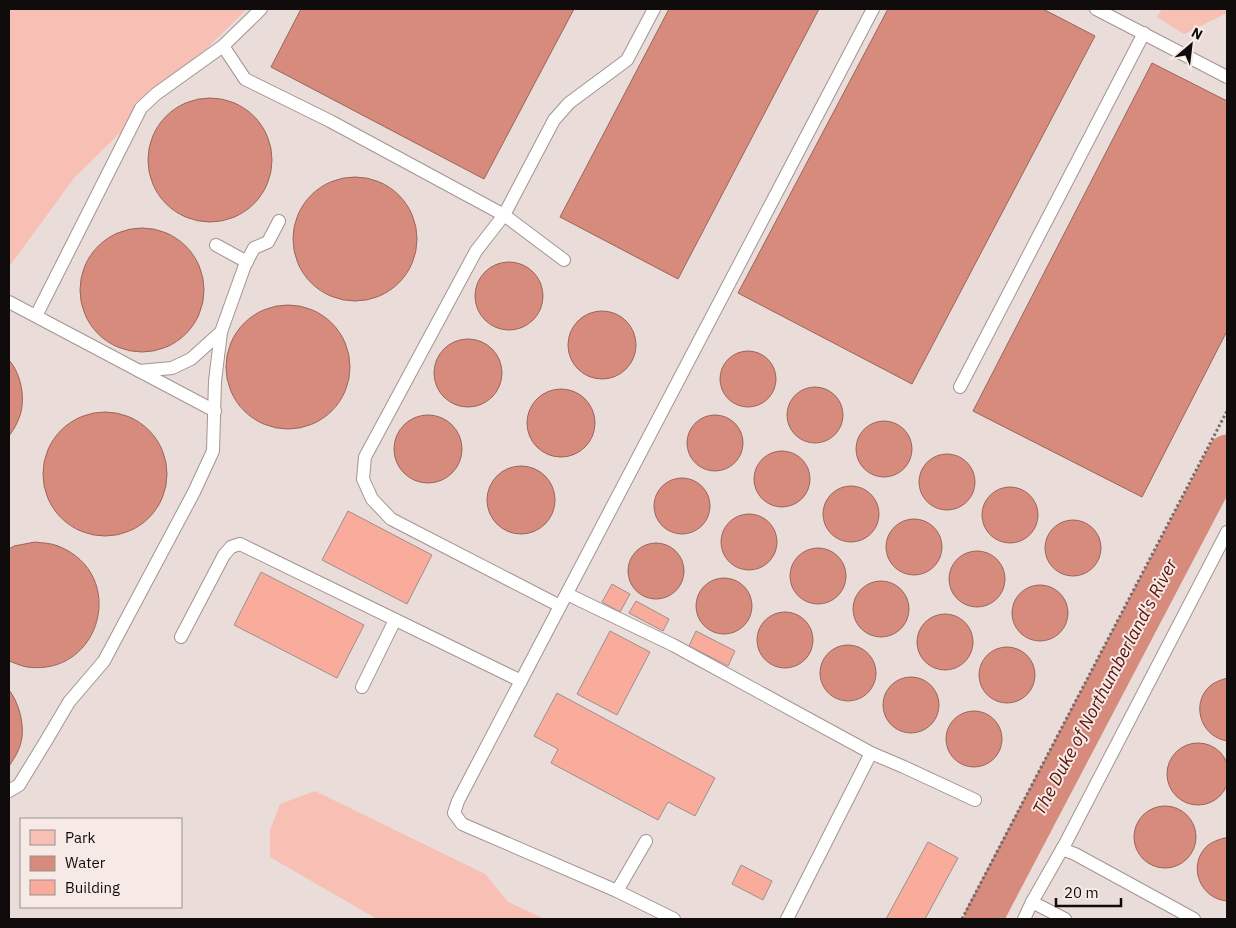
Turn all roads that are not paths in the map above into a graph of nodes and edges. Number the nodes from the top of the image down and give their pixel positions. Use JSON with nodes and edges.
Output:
{"nodes":[{"id":1,"x":261,"y":9,"type":"edge"},
{"id":2,"x":654,"y":9,"type":"edge"},
{"id":3,"x":873,"y":9,"type":"edge"},
{"id":4,"x":1096,"y":9,"type":"edge"},
{"id":5,"x":1144,"y":33,"type":"junction"},
{"id":6,"x":223,"y":46,"type":"junction"},
{"id":7,"x":1227,"y":77,"type":"edge"},
{"id":8,"x":504,"y":215,"type":"junction"},
{"id":9,"x":279,"y":221,"type":"dead end"},
{"id":10,"x":216,"y":245,"type":"dead end"},
{"id":11,"x":564,"y":260,"type":"dead end"},
{"id":12,"x":247,"y":262,"type":"junction"},
{"id":13,"x":9,"y":302,"type":"edge"},
{"id":14,"x":36,"y":316,"type":"junction"},
{"id":15,"x":221,"y":332,"type":"junction"},
{"id":16,"x":139,"y":371,"type":"junction"},
{"id":17,"x":960,"y":387,"type":"dead end"},
{"id":18,"x":215,"y":411,"type":"junction"},
{"id":19,"x":1227,"y":532,"type":"edge"},
{"id":20,"x":566,"y":594,"type":"junction"},
{"id":21,"x":560,"y":606,"type":"junction"},
{"id":22,"x":395,"y":620,"type":"junction"},
{"id":23,"x":181,"y":637,"type":"dead end"},
{"id":24,"x":521,"y":682,"type":"junction"},
{"id":25,"x":362,"y":686,"type":"dead end"},
{"id":26,"x":871,"y":753,"type":"junction"},
{"id":27,"x":9,"y":791,"type":"edge"},
{"id":28,"x":975,"y":800,"type":"dead end"},
{"id":29,"x":646,"y":841,"type":"dead end"},
{"id":30,"x":1062,"y":849,"type":"junction"},
{"id":31,"x":617,"y":891,"type":"junction"},
{"id":32,"x":1032,"y":902,"type":"junction"},
{"id":33,"x":674,"y":919,"type":"edge"},
{"id":34,"x":787,"y":919,"type":"edge"},
{"id":35,"x":1024,"y":919,"type":"edge"},
{"id":36,"x":1066,"y":919,"type":"edge"},
{"id":37,"x":1194,"y":919,"type":"edge"}],
"edges":[{"from":1,"to":6,"type":"lane"},
{"from":2,"to":8,"type":"lane"},
{"from":3,"to":20,"type":"lane"},
{"from":4,"to":5,"type":"lane"},
{"from":5,"to":7,"type":"lane"},
{"from":5,"to":17,"type":"lane"},
{"from":6,"to":8,"type":"lane"},
{"from":6,"to":14,"type":"lane"},
{"from":8,"to":11,"type":"lane"},
{"from":8,"to":21,"type":"lane"},
{"from":9,"to":12,"type":"lane"},
{"from":10,"to":12,"type":"lane"},
{"from":12,"to":15,"type":"lane"},
{"from":13,"to":14,"type":"lane"},
{"from":14,"to":16,"type":"lane"},
{"from":15,"to":16,"type":"lane"},
{"from":15,"to":18,"type":"lane"},
{"from":16,"to":18,"type":"lane"},
{"from":18,"to":27,"type":"lane"},
{"from":19,"to":30,"type":"lane"},
{"from":20,"to":21,"type":"lane"},
{"from":20,"to":26,"type":"lane"},
{"from":21,"to":24,"type":"lane"},
{"from":22,"to":23,"type":"lane"},
{"from":22,"to":24,"type":"lane"},
{"from":22,"to":25,"type":"lane"},
{"from":24,"to":31,"type":"lane"},
{"from":26,"to":28,"type":"lane"},
{"from":26,"to":34,"type":"lane"},
{"from":29,"to":31,"type":"lane"},
{"from":30,"to":32,"type":"lane"},
{"from":30,"to":37,"type":"lane"},
{"from":31,"to":33,"type":"lane"},
{"from":32,"to":35,"type":"lane"},
{"from":32,"to":36,"type":"lane"}]}
